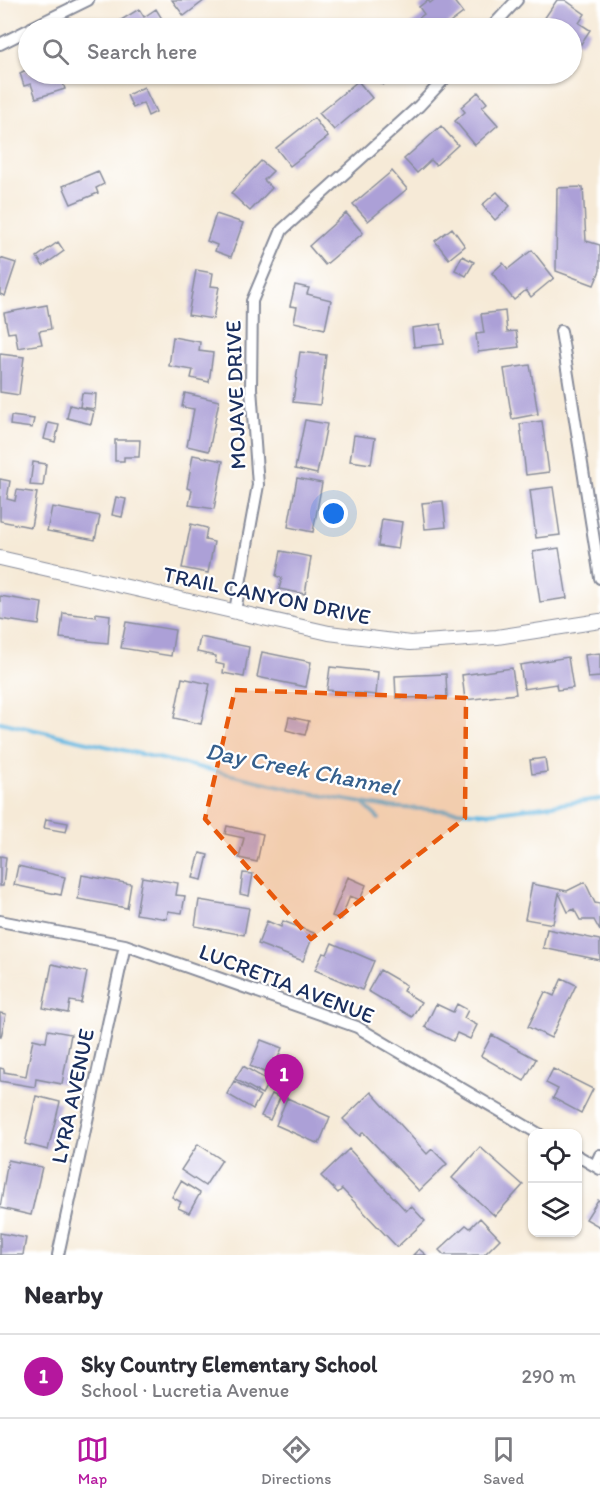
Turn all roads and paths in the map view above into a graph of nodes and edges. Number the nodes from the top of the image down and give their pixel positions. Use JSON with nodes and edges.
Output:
{"nodes":[{"id":1,"x":88,"y":0,"type":"edge"},
{"id":2,"x":517,"y":0,"type":"edge"},
{"id":3,"x":52,"y":18,"type":"edge"},
{"id":4,"x":500,"y":18,"type":"edge"},
{"id":5,"x":18,"y":35,"type":"edge"},
{"id":6,"x":0,"y":44,"type":"edge"},
{"id":7,"x":440,"y":84,"type":"edge"},
{"id":8,"x":561,"y":331,"type":"dead end"},
{"id":9,"x":0,"y":558,"type":"edge"},
{"id":10,"x":600,"y":578,"type":"edge"},
{"id":11,"x":235,"y":611,"type":"junction"},
{"id":12,"x":600,"y":621,"type":"edge"},
{"id":13,"x":0,"y":921,"type":"edge"},
{"id":14,"x":125,"y":945,"type":"junction"},
{"id":15,"x":530,"y":1129,"type":"edge"},
{"id":16,"x":600,"y":1155,"type":"edge"},
{"id":17,"x":582,"y":1158,"type":"edge"},
{"id":18,"x":597,"y":1167,"type":"edge"},
{"id":19,"x":58,"y":1255,"type":"edge"}],
"edges":[{"from":1,"to":3,"type":"street"},
{"from":2,"to":4,"type":"street"},
{"from":5,"to":6,"type":"street"},
{"from":7,"to":11,"type":"street","name":"MOJAVE DRIVE"},
{"from":8,"to":10,"type":"street"},
{"from":9,"to":11,"type":"street","name":"TRAIL CANYON DRIVE"},
{"from":11,"to":12,"type":"street","name":"TRAIL CANYON DRIVE"},
{"from":13,"to":14,"type":"street","name":"LUCRETIA AVENUE"},
{"from":14,"to":15,"type":"street","name":"LUCRETIA AVENUE"},
{"from":14,"to":19,"type":"street","name":"LYRA AVENUE"},
{"from":16,"to":18,"type":"street"},
{"from":17,"to":18,"type":"street"}]}
